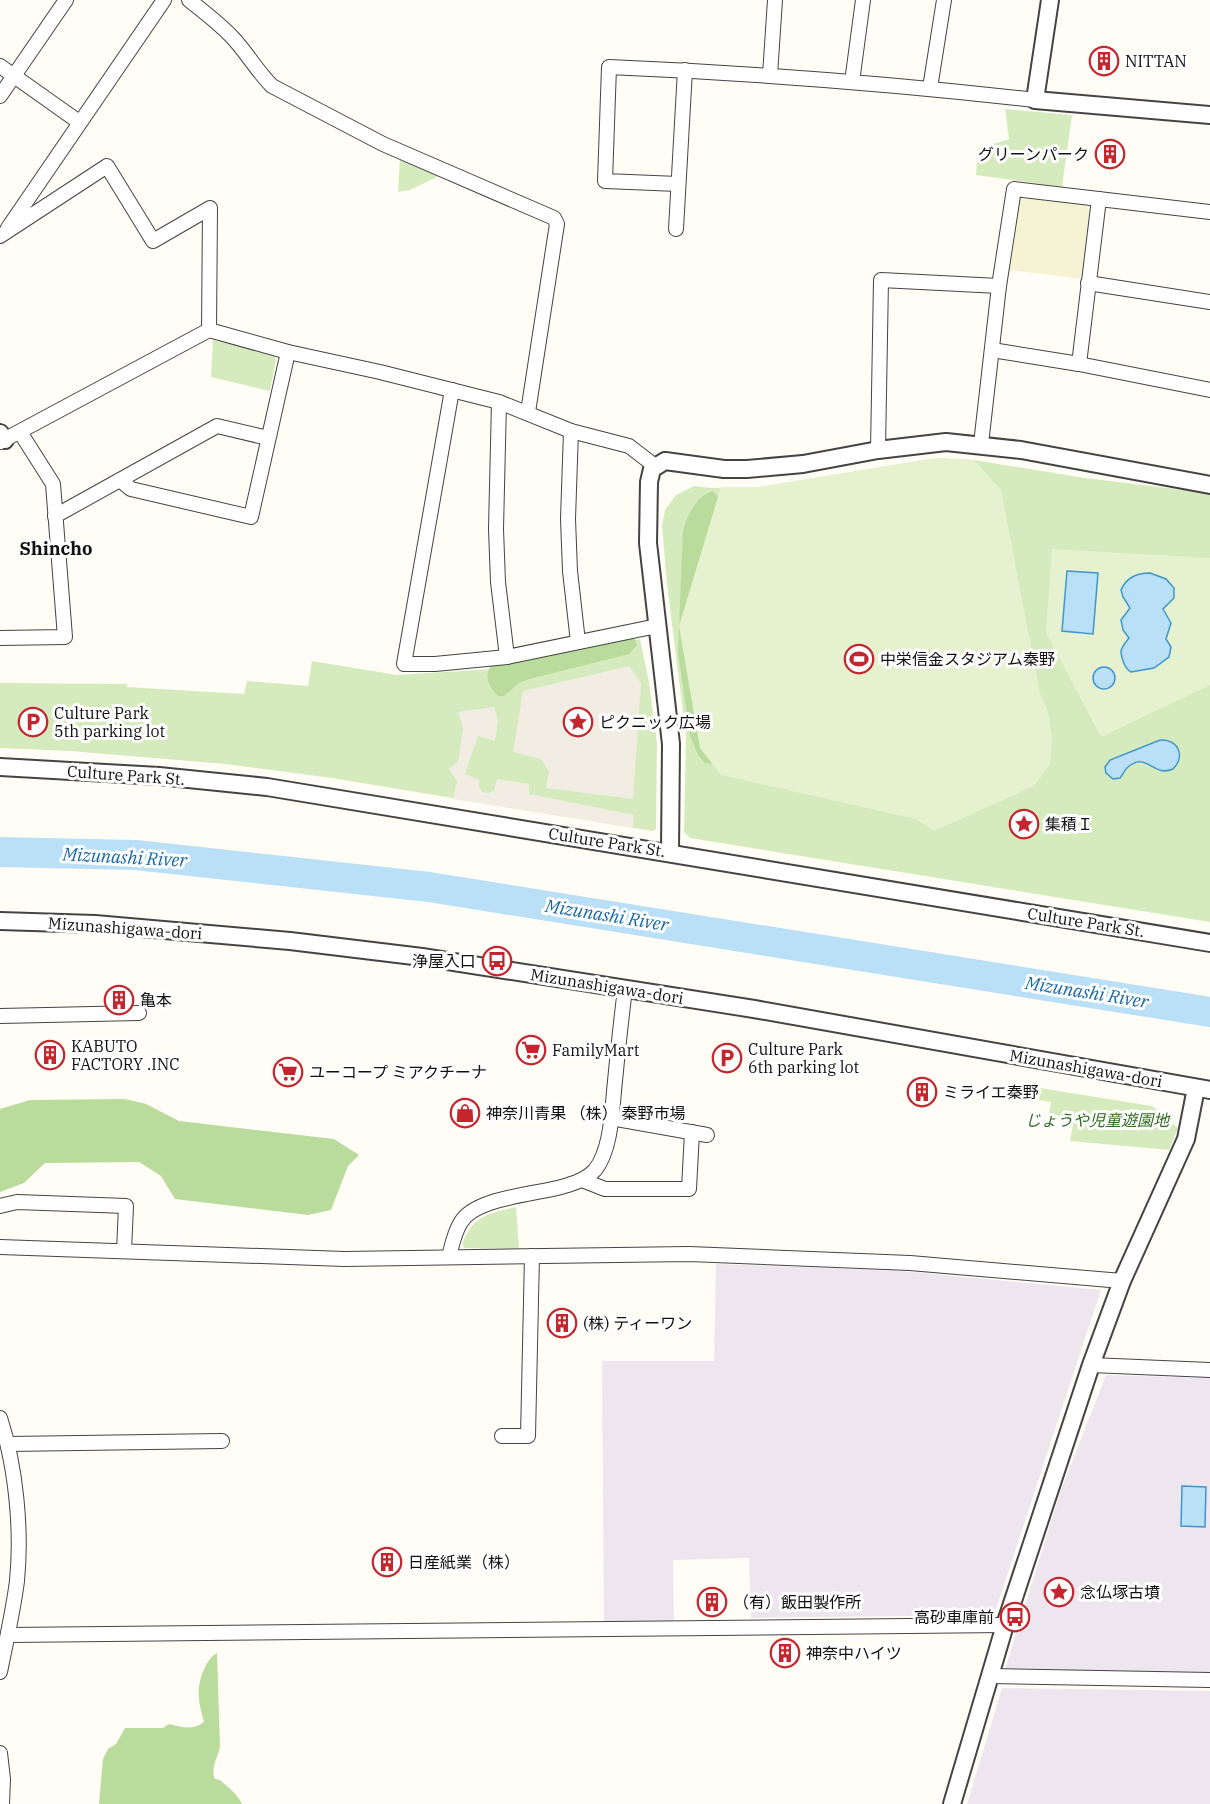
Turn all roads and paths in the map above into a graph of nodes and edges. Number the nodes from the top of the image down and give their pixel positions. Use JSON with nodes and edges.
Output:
{"nodes":[{"id":1,"x":66,"y":0,"type":"edge"},
{"id":2,"x":164,"y":0,"type":"edge"},
{"id":3,"x":189,"y":0,"type":"edge"},
{"id":4,"x":775,"y":0,"type":"edge"},
{"id":5,"x":863,"y":0,"type":"edge"},
{"id":6,"x":944,"y":0,"type":"edge"},
{"id":7,"x":1050,"y":0,"type":"edge"},
{"id":8,"x":0,"y":66,"type":"edge"},
{"id":9,"x":685,"y":70,"type":"junction"},
{"id":10,"x":770,"y":75,"type":"junction"},
{"id":11,"x":14,"y":76,"type":"junction"},
{"id":12,"x":852,"y":82,"type":"junction"},
{"id":13,"x":930,"y":88,"type":"junction"},
{"id":14,"x":0,"y":96,"type":"edge"},
{"id":15,"x":1035,"y":100,"type":"junction"},
{"id":16,"x":1210,"y":115,"type":"edge"},
{"id":17,"x":79,"y":122,"type":"junction"},
{"id":18,"x":678,"y":184,"type":"junction"},
{"id":19,"x":1099,"y":200,"type":"junction"},
{"id":20,"x":1210,"y":212,"type":"edge"},
{"id":21,"x":676,"y":229,"type":"dead end"},
{"id":22,"x":2,"y":235,"type":"edge"},
{"id":23,"x":1088,"y":283,"type":"junction"},
{"id":24,"x":999,"y":285,"type":"junction"},
{"id":25,"x":1210,"y":302,"type":"edge"},
{"id":26,"x":209,"y":330,"type":"junction"},
{"id":27,"x":992,"y":350,"type":"junction"},
{"id":28,"x":288,"y":352,"type":"junction"},
{"id":29,"x":1079,"y":364,"type":"junction"},
{"id":30,"x":452,"y":390,"type":"junction"},
{"id":31,"x":1210,"y":390,"type":"edge"},
{"id":32,"x":499,"y":402,"type":"junction"},
{"id":33,"x":528,"y":412,"type":"junction"},
{"id":34,"x":571,"y":431,"type":"junction"},
{"id":35,"x":6,"y":437,"type":"edge"},
{"id":36,"x":268,"y":438,"type":"junction"},
{"id":37,"x":981,"y":444,"type":"junction"},
{"id":38,"x":878,"y":450,"type":"junction"},
{"id":39,"x":655,"y":466,"type":"junction"},
{"id":40,"x":120,"y":480,"type":"junction"},
{"id":41,"x":1210,"y":485,"type":"edge"},
{"id":42,"x":55,"y":516,"type":"junction"},
{"id":43,"x":657,"y":626,"type":"junction"},
{"id":44,"x":0,"y":638,"type":"edge"},
{"id":45,"x":578,"y":642,"type":"junction"},
{"id":46,"x":507,"y":657,"type":"junction"},
{"id":47,"x":0,"y":767,"type":"edge"},
{"id":48,"x":670,"y":852,"type":"junction"},
{"id":49,"x":0,"y":921,"type":"edge"},
{"id":50,"x":1210,"y":943,"type":"edge"},
{"id":51,"x":625,"y":989,"type":"junction"},
{"id":52,"x":139,"y":1013,"type":"dead end"},
{"id":53,"x":0,"y":1016,"type":"edge"},
{"id":54,"x":1203,"y":1089,"type":"edge"},
{"id":55,"x":611,"y":1118,"type":"junction"},
{"id":56,"x":693,"y":1132,"type":"junction"},
{"id":57,"x":707,"y":1134,"type":"dead end"},
{"id":58,"x":582,"y":1180,"type":"junction"},
{"id":59,"x":0,"y":1206,"type":"edge"},
{"id":60,"x":0,"y":1247,"type":"edge"},
{"id":61,"x":124,"y":1251,"type":"junction"},
{"id":62,"x":532,"y":1256,"type":"junction"},
{"id":63,"x":449,"y":1257,"type":"junction"},
{"id":64,"x":1122,"y":1281,"type":"junction"},
{"id":65,"x":1091,"y":1365,"type":"junction"},
{"id":66,"x":1210,"y":1370,"type":"edge"},
{"id":67,"x":0,"y":1418,"type":"edge"},
{"id":68,"x":502,"y":1436,"type":"dead end"},
{"id":69,"x":222,"y":1441,"type":"dead end"},
{"id":70,"x":8,"y":1443,"type":"junction"},
{"id":71,"x":1005,"y":1625,"type":"junction"},
{"id":72,"x":8,"y":1635,"type":"junction"},
{"id":73,"x":0,"y":1672,"type":"edge"},
{"id":74,"x":990,"y":1676,"type":"junction"},
{"id":75,"x":1210,"y":1680,"type":"edge"},
{"id":76,"x":0,"y":1753,"type":"edge"},
{"id":77,"x":2,"y":1804,"type":"edge"},
{"id":78,"x":952,"y":1804,"type":"edge"}],
"edges":[{"from":1,"to":11,"type":"street"},
{"from":2,"to":17,"type":"street"},
{"from":3,"to":33,"type":"street"},
{"from":4,"to":10,"type":"street"},
{"from":5,"to":12,"type":"street"},
{"from":6,"to":13,"type":"street"},
{"from":7,"to":15,"type":"street"},
{"from":8,"to":11,"type":"street"},
{"from":9,"to":10,"type":"street"},
{"from":9,"to":18,"type":"street"},
{"from":9,"to":18,"type":"street"},
{"from":10,"to":12,"type":"street"},
{"from":11,"to":14,"type":"street"},
{"from":11,"to":17,"type":"street"},
{"from":12,"to":13,"type":"street"},
{"from":13,"to":15,"type":"street"},
{"from":15,"to":16,"type":"street"},
{"from":17,"to":22,"type":"street"},
{"from":18,"to":21,"type":"street"},
{"from":19,"to":20,"type":"street"},
{"from":19,"to":23,"type":"street"},
{"from":19,"to":24,"type":"street"},
{"from":22,"to":26,"type":"street"},
{"from":23,"to":25,"type":"street"},
{"from":23,"to":29,"type":"street"},
{"from":24,"to":27,"type":"street"},
{"from":24,"to":38,"type":"street"},
{"from":26,"to":28,"type":"street"},
{"from":26,"to":35,"type":"street"},
{"from":27,"to":29,"type":"street"},
{"from":27,"to":37,"type":"street"},
{"from":28,"to":30,"type":"street"},
{"from":28,"to":36,"type":"street"},
{"from":29,"to":31,"type":"street"},
{"from":30,"to":32,"type":"street"},
{"from":30,"to":46,"type":"street"},
{"from":32,"to":33,"type":"street"},
{"from":32,"to":46,"type":"street"},
{"from":33,"to":34,"type":"street"},
{"from":34,"to":39,"type":"street"},
{"from":34,"to":45,"type":"street"},
{"from":35,"to":42,"type":"street"},
{"from":36,"to":40,"type":"street"},
{"from":36,"to":40,"type":"street"},
{"from":37,"to":38,"type":"street"},
{"from":37,"to":41,"type":"street"},
{"from":38,"to":39,"type":"street"},
{"from":39,"to":43,"type":"street"},
{"from":40,"to":42,"type":"street"},
{"from":42,"to":44,"type":"street"},
{"from":43,"to":45,"type":"street"},
{"from":43,"to":48,"type":"street"},
{"from":45,"to":46,"type":"street"},
{"from":47,"to":48,"type":"street","name":"Culture Park St."},
{"from":48,"to":50,"type":"street","name":"Culture Park St."},
{"from":49,"to":51,"type":"street","name":"Mizunashigawa-dori"},
{"from":51,"to":54,"type":"street","name":"Mizunashigawa-dori"},
{"from":51,"to":55,"type":"street"},
{"from":52,"to":53,"type":"street"},
{"from":54,"to":64,"type":"street"},
{"from":55,"to":56,"type":"street"},
{"from":55,"to":58,"type":"street"},
{"from":56,"to":57,"type":"street"},
{"from":56,"to":58,"type":"street"},
{"from":58,"to":63,"type":"street"},
{"from":59,"to":61,"type":"street"},
{"from":60,"to":61,"type":"street"},
{"from":61,"to":63,"type":"street"},
{"from":62,"to":63,"type":"street"},
{"from":62,"to":64,"type":"street"},
{"from":62,"to":68,"type":"street"},
{"from":64,"to":65,"type":"street"},
{"from":65,"to":66,"type":"street"},
{"from":65,"to":71,"type":"street"},
{"from":67,"to":70,"type":"street"},
{"from":69,"to":70,"type":"street"},
{"from":70,"to":72,"type":"street"},
{"from":71,"to":72,"type":"street"},
{"from":71,"to":74,"type":"street"},
{"from":72,"to":73,"type":"street"},
{"from":74,"to":75,"type":"street"},
{"from":74,"to":78,"type":"street"},
{"from":76,"to":77,"type":"street"}]}
